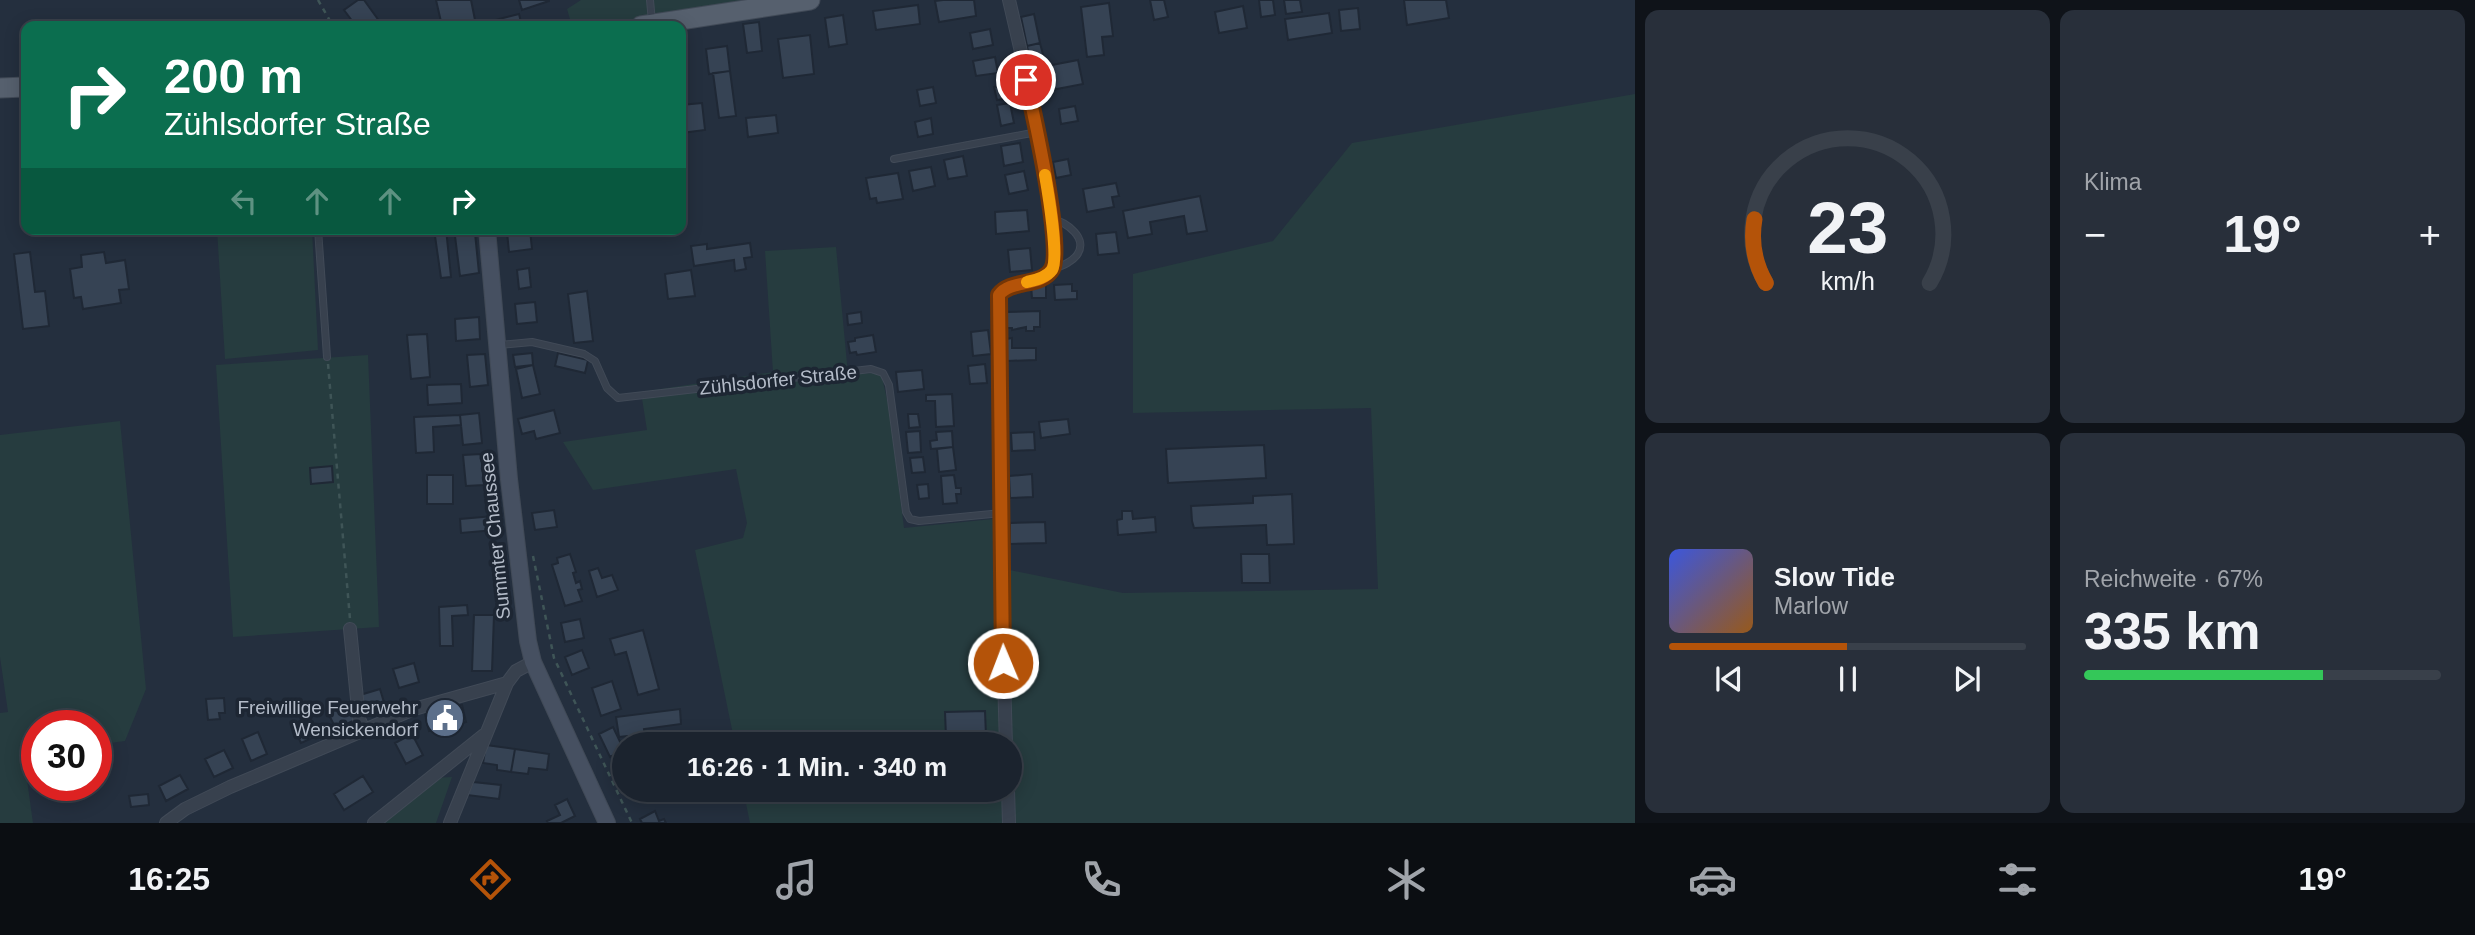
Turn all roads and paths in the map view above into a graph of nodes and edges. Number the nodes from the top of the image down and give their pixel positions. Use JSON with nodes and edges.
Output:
{"nodes":[{"id":1,"x":318,"y":0,"type":"edge"},
{"id":2,"x":650,"y":0,"type":"edge"},
{"id":3,"x":810,"y":0,"type":"edge"},
{"id":4,"x":1009,"y":0,"type":"edge"},
{"id":5,"x":748,"y":5,"type":"edge"},
{"id":6,"x":330,"y":21,"type":"edge"},
{"id":7,"x":647,"y":21,"type":"edge"},
{"id":8,"x":667,"y":21,"type":"edge"},
{"id":9,"x":21,"y":87,"type":"edge"},
{"id":10,"x":0,"y":88,"type":"edge"},
{"id":11,"x":1037,"y":132,"type":"junction"},
{"id":12,"x":894,"y":159,"type":"dead end"},
{"id":13,"x":1052,"y":219,"type":"junction"},
{"id":14,"x":318,"y":235,"type":"edge"},
{"id":15,"x":488,"y":235,"type":"edge"},
{"id":16,"x":1052,"y":270,"type":"junction"},
{"id":17,"x":498,"y":346,"type":"junction"},
{"id":18,"x":327,"y":357,"type":"joint"},
{"id":19,"x":1002,"y":513,"type":"junction"},
{"id":20,"x":533,"y":555,"type":"dead end"},
{"id":21,"x":351,"y":629,"type":"joint"},
{"id":22,"x":533,"y":662,"type":"junction"},
{"id":23,"x":507,"y":682,"type":"junction"},
{"id":24,"x":364,"y":730,"type":"junction"},
{"id":25,"x":1006,"y":732,"type":"edge"},
{"id":26,"x":484,"y":735,"type":"junction"},
{"id":27,"x":1008,"y":802,"type":"edge"},
{"id":28,"x":166,"y":823,"type":"edge"},
{"id":29,"x":374,"y":823,"type":"edge"},
{"id":30,"x":450,"y":823,"type":"edge"},
{"id":31,"x":607,"y":823,"type":"edge"},
{"id":32,"x":632,"y":823,"type":"edge"},
{"id":33,"x":1009,"y":823,"type":"edge"}],
"edges":[{"from":1,"to":6,"type":"path"},
{"from":2,"to":7,"type":"lane"},
{"from":3,"to":5,"type":"main road"},
{"from":4,"to":11,"type":"street"},
{"from":5,"to":8,"type":"main road"},
{"from":9,"to":10,"type":"main road"},
{"from":11,"to":12,"type":"lane"},
{"from":11,"to":13,"type":"street"},
{"from":13,"to":16,"type":"street"},
{"from":13,"to":16,"type":"lane"},
{"from":14,"to":18,"type":"lane"},
{"from":15,"to":17,"type":"main road","name":"Summter Chaussee"},
{"from":16,"to":19,"type":"street"},
{"from":17,"to":19,"type":"lane","name":"Zühlsdorfer Straße"},
{"from":17,"to":22,"type":"main road","name":"Summter Chaussee"},
{"from":18,"to":21,"type":"path"},
{"from":19,"to":25,"type":"street"},
{"from":20,"to":32,"type":"path"},
{"from":21,"to":24,"type":"street"},
{"from":22,"to":23,"type":"street"},
{"from":22,"to":31,"type":"main road","name":"Summter Chaussee"},
{"from":23,"to":24,"type":"street"},
{"from":23,"to":26,"type":"street"},
{"from":24,"to":28,"type":"street"},
{"from":26,"to":29,"type":"street"},
{"from":26,"to":30,"type":"street"},
{"from":27,"to":33,"type":"street"}]}
